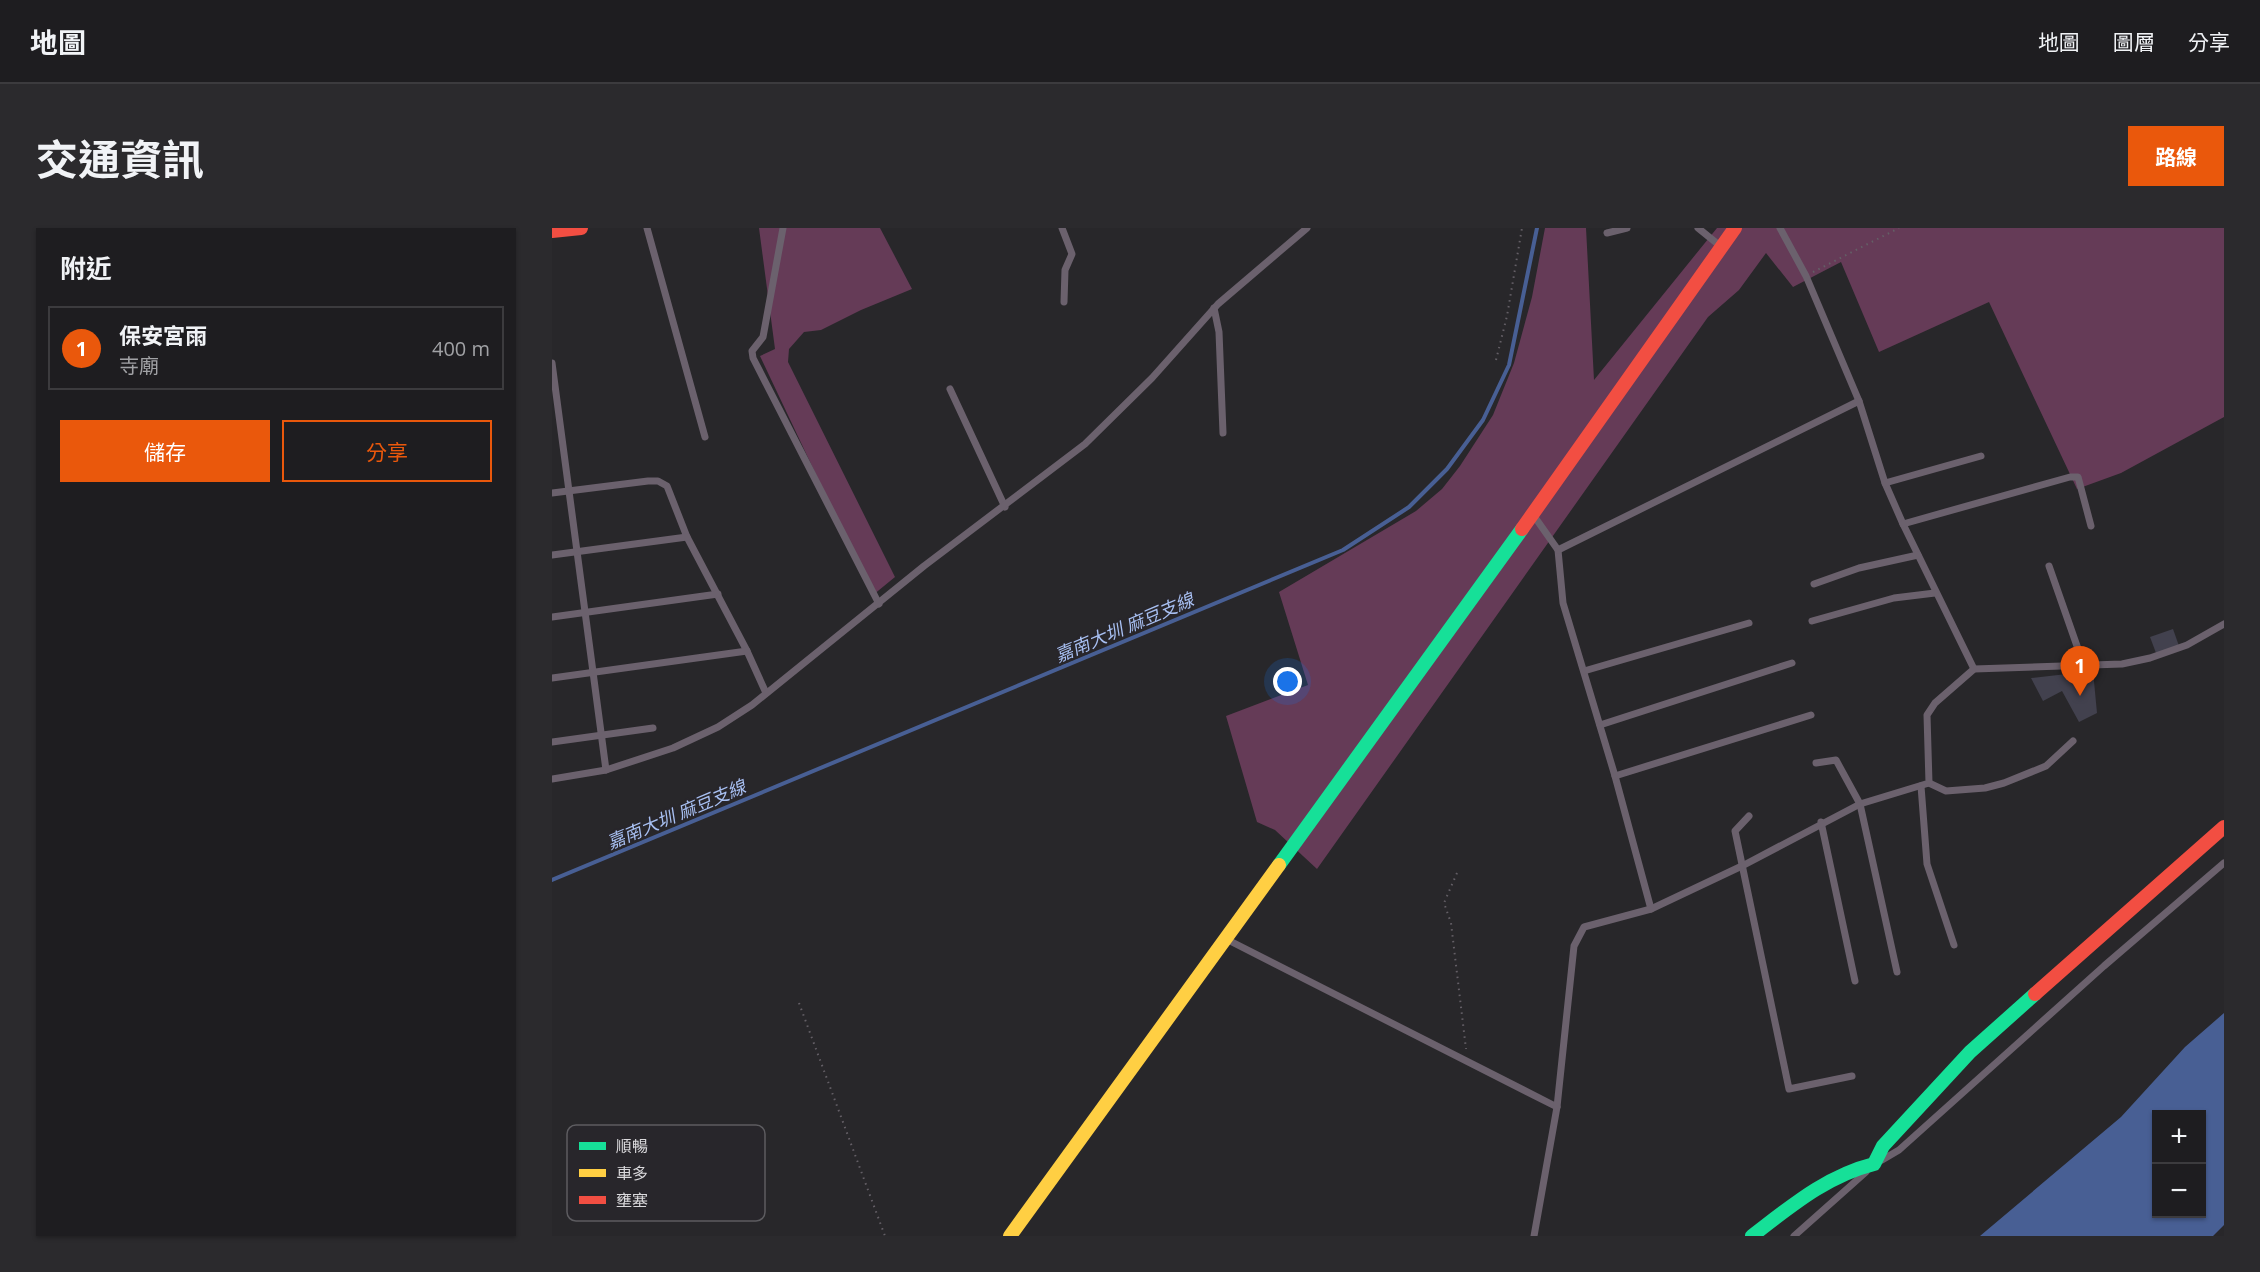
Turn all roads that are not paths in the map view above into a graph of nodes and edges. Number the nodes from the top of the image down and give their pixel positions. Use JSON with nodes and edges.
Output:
{"nodes":[{"id":1,"x":581,"y":228,"type":"edge"},
{"id":2,"x":647,"y":228,"type":"edge"},
{"id":3,"x":783,"y":228,"type":"edge"},
{"id":4,"x":1062,"y":228,"type":"edge"},
{"id":5,"x":1306,"y":228,"type":"edge"},
{"id":6,"x":1627,"y":228,"type":"edge"},
{"id":7,"x":1698,"y":228,"type":"edge"},
{"id":8,"x":1735,"y":228,"type":"edge"},
{"id":9,"x":1780,"y":228,"type":"edge"},
{"id":10,"x":552,"y":231,"type":"edge"},
{"id":11,"x":1607,"y":233,"type":"dead end"},
{"id":12,"x":1722,"y":247,"type":"junction"},
{"id":13,"x":1064,"y":302,"type":"dead end"},
{"id":14,"x":1214,"y":309,"type":"junction"},
{"id":15,"x":552,"y":363,"type":"edge"},
{"id":16,"x":950,"y":389,"type":"dead end"},
{"id":17,"x":1858,"y":401,"type":"junction"},
{"id":18,"x":1223,"y":433,"type":"dead end"},
{"id":19,"x":705,"y":437,"type":"dead end"},
{"id":20,"x":1982,"y":456,"type":"dead end"},
{"id":21,"x":1885,"y":483,"type":"junction"},
{"id":22,"x":569,"y":491,"type":"junction"},
{"id":23,"x":552,"y":493,"type":"edge"},
{"id":24,"x":1005,"y":507,"type":"junction"},
{"id":25,"x":1533,"y":514,"type":"junction"},
{"id":26,"x":1903,"y":524,"type":"junction"},
{"id":27,"x":2091,"y":526,"type":"dead end"},
{"id":28,"x":687,"y":537,"type":"junction"},
{"id":29,"x":1558,"y":550,"type":"junction"},
{"id":30,"x":577,"y":552,"type":"junction"},
{"id":31,"x":552,"y":555,"type":"edge"},
{"id":32,"x":1918,"y":555,"type":"junction"},
{"id":33,"x":2049,"y":566,"type":"dead end"},
{"id":34,"x":1814,"y":584,"type":"dead end"},
{"id":35,"x":1935,"y":593,"type":"junction"},
{"id":36,"x":718,"y":594,"type":"junction"},
{"id":37,"x":879,"y":604,"type":"junction"},
{"id":38,"x":585,"y":613,"type":"junction"},
{"id":39,"x":552,"y":617,"type":"edge"},
{"id":40,"x":1812,"y":621,"type":"dead end"},
{"id":41,"x":1749,"y":623,"type":"dead end"},
{"id":42,"x":2224,"y":624,"type":"edge"},
{"id":43,"x":747,"y":651,"type":"junction"},
{"id":44,"x":1792,"y":663,"type":"dead end"},
{"id":45,"x":2084,"y":666,"type":"junction"},
{"id":46,"x":1974,"y":669,"type":"junction"},
{"id":47,"x":1584,"y":671,"type":"junction"},
{"id":48,"x":593,"y":673,"type":"junction"},
{"id":49,"x":552,"y":678,"type":"edge"},
{"id":50,"x":766,"y":693,"type":"junction"},
{"id":51,"x":1811,"y":715,"type":"dead end"},
{"id":52,"x":1600,"y":725,"type":"junction"},
{"id":53,"x":653,"y":728,"type":"dead end"},
{"id":54,"x":601,"y":735,"type":"junction"},
{"id":55,"x":2073,"y":741,"type":"dead end"},
{"id":56,"x":552,"y":742,"type":"edge"},
{"id":57,"x":1816,"y":763,"type":"dead end"},
{"id":58,"x":606,"y":770,"type":"junction"},
{"id":59,"x":1616,"y":776,"type":"junction"},
{"id":60,"x":552,"y":779,"type":"edge"},
{"id":61,"x":1929,"y":783,"type":"junction"},
{"id":62,"x":1921,"y":786,"type":"junction"},
{"id":63,"x":1860,"y":804,"type":"junction"},
{"id":64,"x":1749,"y":816,"type":"dead end"},
{"id":65,"x":1821,"y":822,"type":"junction"},
{"id":66,"x":2224,"y":828,"type":"edge"},
{"id":67,"x":2224,"y":863,"type":"edge"},
{"id":68,"x":1744,"y":865,"type":"junction"},
{"id":69,"x":1651,"y":909,"type":"junction"},
{"id":70,"x":1226,"y":939,"type":"junction"},
{"id":71,"x":1954,"y":945,"type":"dead end"},
{"id":72,"x":1897,"y":972,"type":"dead end"},
{"id":73,"x":1855,"y":981,"type":"dead end"},
{"id":74,"x":1852,"y":1076,"type":"dead end"},
{"id":75,"x":1557,"y":1107,"type":"junction"},
{"id":76,"x":1874,"y":1164,"type":"junction"},
{"id":77,"x":1010,"y":1236,"type":"edge"},
{"id":78,"x":1534,"y":1236,"type":"edge"},
{"id":79,"x":1752,"y":1236,"type":"edge"},
{"id":80,"x":1794,"y":1236,"type":"edge"}],
"edges":[{"from":1,"to":10,"type":"street"},
{"from":2,"to":19,"type":"lane"},
{"from":3,"to":37,"type":"lane"},
{"from":4,"to":13,"type":"lane"},
{"from":5,"to":14,"type":"lane"},
{"from":6,"to":11,"type":"lane"},
{"from":7,"to":12,"type":"lane"},
{"from":8,"to":12,"type":"street"},
{"from":9,"to":17,"type":"lane"},
{"from":12,"to":25,"type":"street"},
{"from":14,"to":18,"type":"lane"},
{"from":14,"to":24,"type":"lane"},
{"from":15,"to":22,"type":"lane"},
{"from":16,"to":24,"type":"lane"},
{"from":17,"to":21,"type":"lane"},
{"from":17,"to":29,"type":"lane"},
{"from":20,"to":21,"type":"lane"},
{"from":21,"to":26,"type":"lane"},
{"from":22,"to":23,"type":"lane"},
{"from":22,"to":28,"type":"lane"},
{"from":22,"to":30,"type":"lane"},
{"from":24,"to":37,"type":"lane"},
{"from":25,"to":29,"type":"lane"},
{"from":25,"to":70,"type":"street"},
{"from":26,"to":27,"type":"lane"},
{"from":26,"to":32,"type":"lane"},
{"from":28,"to":30,"type":"lane"},
{"from":28,"to":36,"type":"lane"},
{"from":29,"to":47,"type":"lane"},
{"from":30,"to":31,"type":"lane"},
{"from":30,"to":38,"type":"lane"},
{"from":32,"to":34,"type":"lane"},
{"from":32,"to":35,"type":"lane"},
{"from":33,"to":45,"type":"lane"},
{"from":35,"to":40,"type":"lane"},
{"from":35,"to":46,"type":"lane"},
{"from":36,"to":38,"type":"lane"},
{"from":36,"to":43,"type":"lane"},
{"from":37,"to":50,"type":"lane"},
{"from":38,"to":39,"type":"lane"},
{"from":38,"to":48,"type":"lane"},
{"from":41,"to":47,"type":"lane"},
{"from":42,"to":45,"type":"lane"},
{"from":43,"to":48,"type":"lane"},
{"from":43,"to":50,"type":"lane"},
{"from":44,"to":52,"type":"lane"},
{"from":45,"to":46,"type":"lane"},
{"from":46,"to":61,"type":"lane"},
{"from":47,"to":52,"type":"lane"},
{"from":48,"to":49,"type":"lane"},
{"from":48,"to":54,"type":"lane"},
{"from":50,"to":58,"type":"lane"},
{"from":51,"to":59,"type":"lane"},
{"from":52,"to":59,"type":"lane"},
{"from":53,"to":54,"type":"lane"},
{"from":54,"to":56,"type":"lane"},
{"from":54,"to":58,"type":"lane"},
{"from":55,"to":61,"type":"lane"},
{"from":57,"to":63,"type":"lane"},
{"from":58,"to":60,"type":"lane"},
{"from":59,"to":69,"type":"lane"},
{"from":61,"to":62,"type":"lane"},
{"from":62,"to":63,"type":"lane"},
{"from":62,"to":71,"type":"lane"},
{"from":63,"to":65,"type":"lane"},
{"from":63,"to":72,"type":"lane"},
{"from":64,"to":68,"type":"lane"},
{"from":65,"to":68,"type":"lane"},
{"from":65,"to":73,"type":"lane"},
{"from":66,"to":76,"type":"street"},
{"from":67,"to":76,"type":"lane"},
{"from":68,"to":69,"type":"lane"},
{"from":68,"to":74,"type":"lane"},
{"from":69,"to":75,"type":"lane"},
{"from":70,"to":75,"type":"lane"},
{"from":70,"to":77,"type":"street"},
{"from":75,"to":78,"type":"lane"},
{"from":76,"to":79,"type":"street"},
{"from":76,"to":80,"type":"lane"}]}
